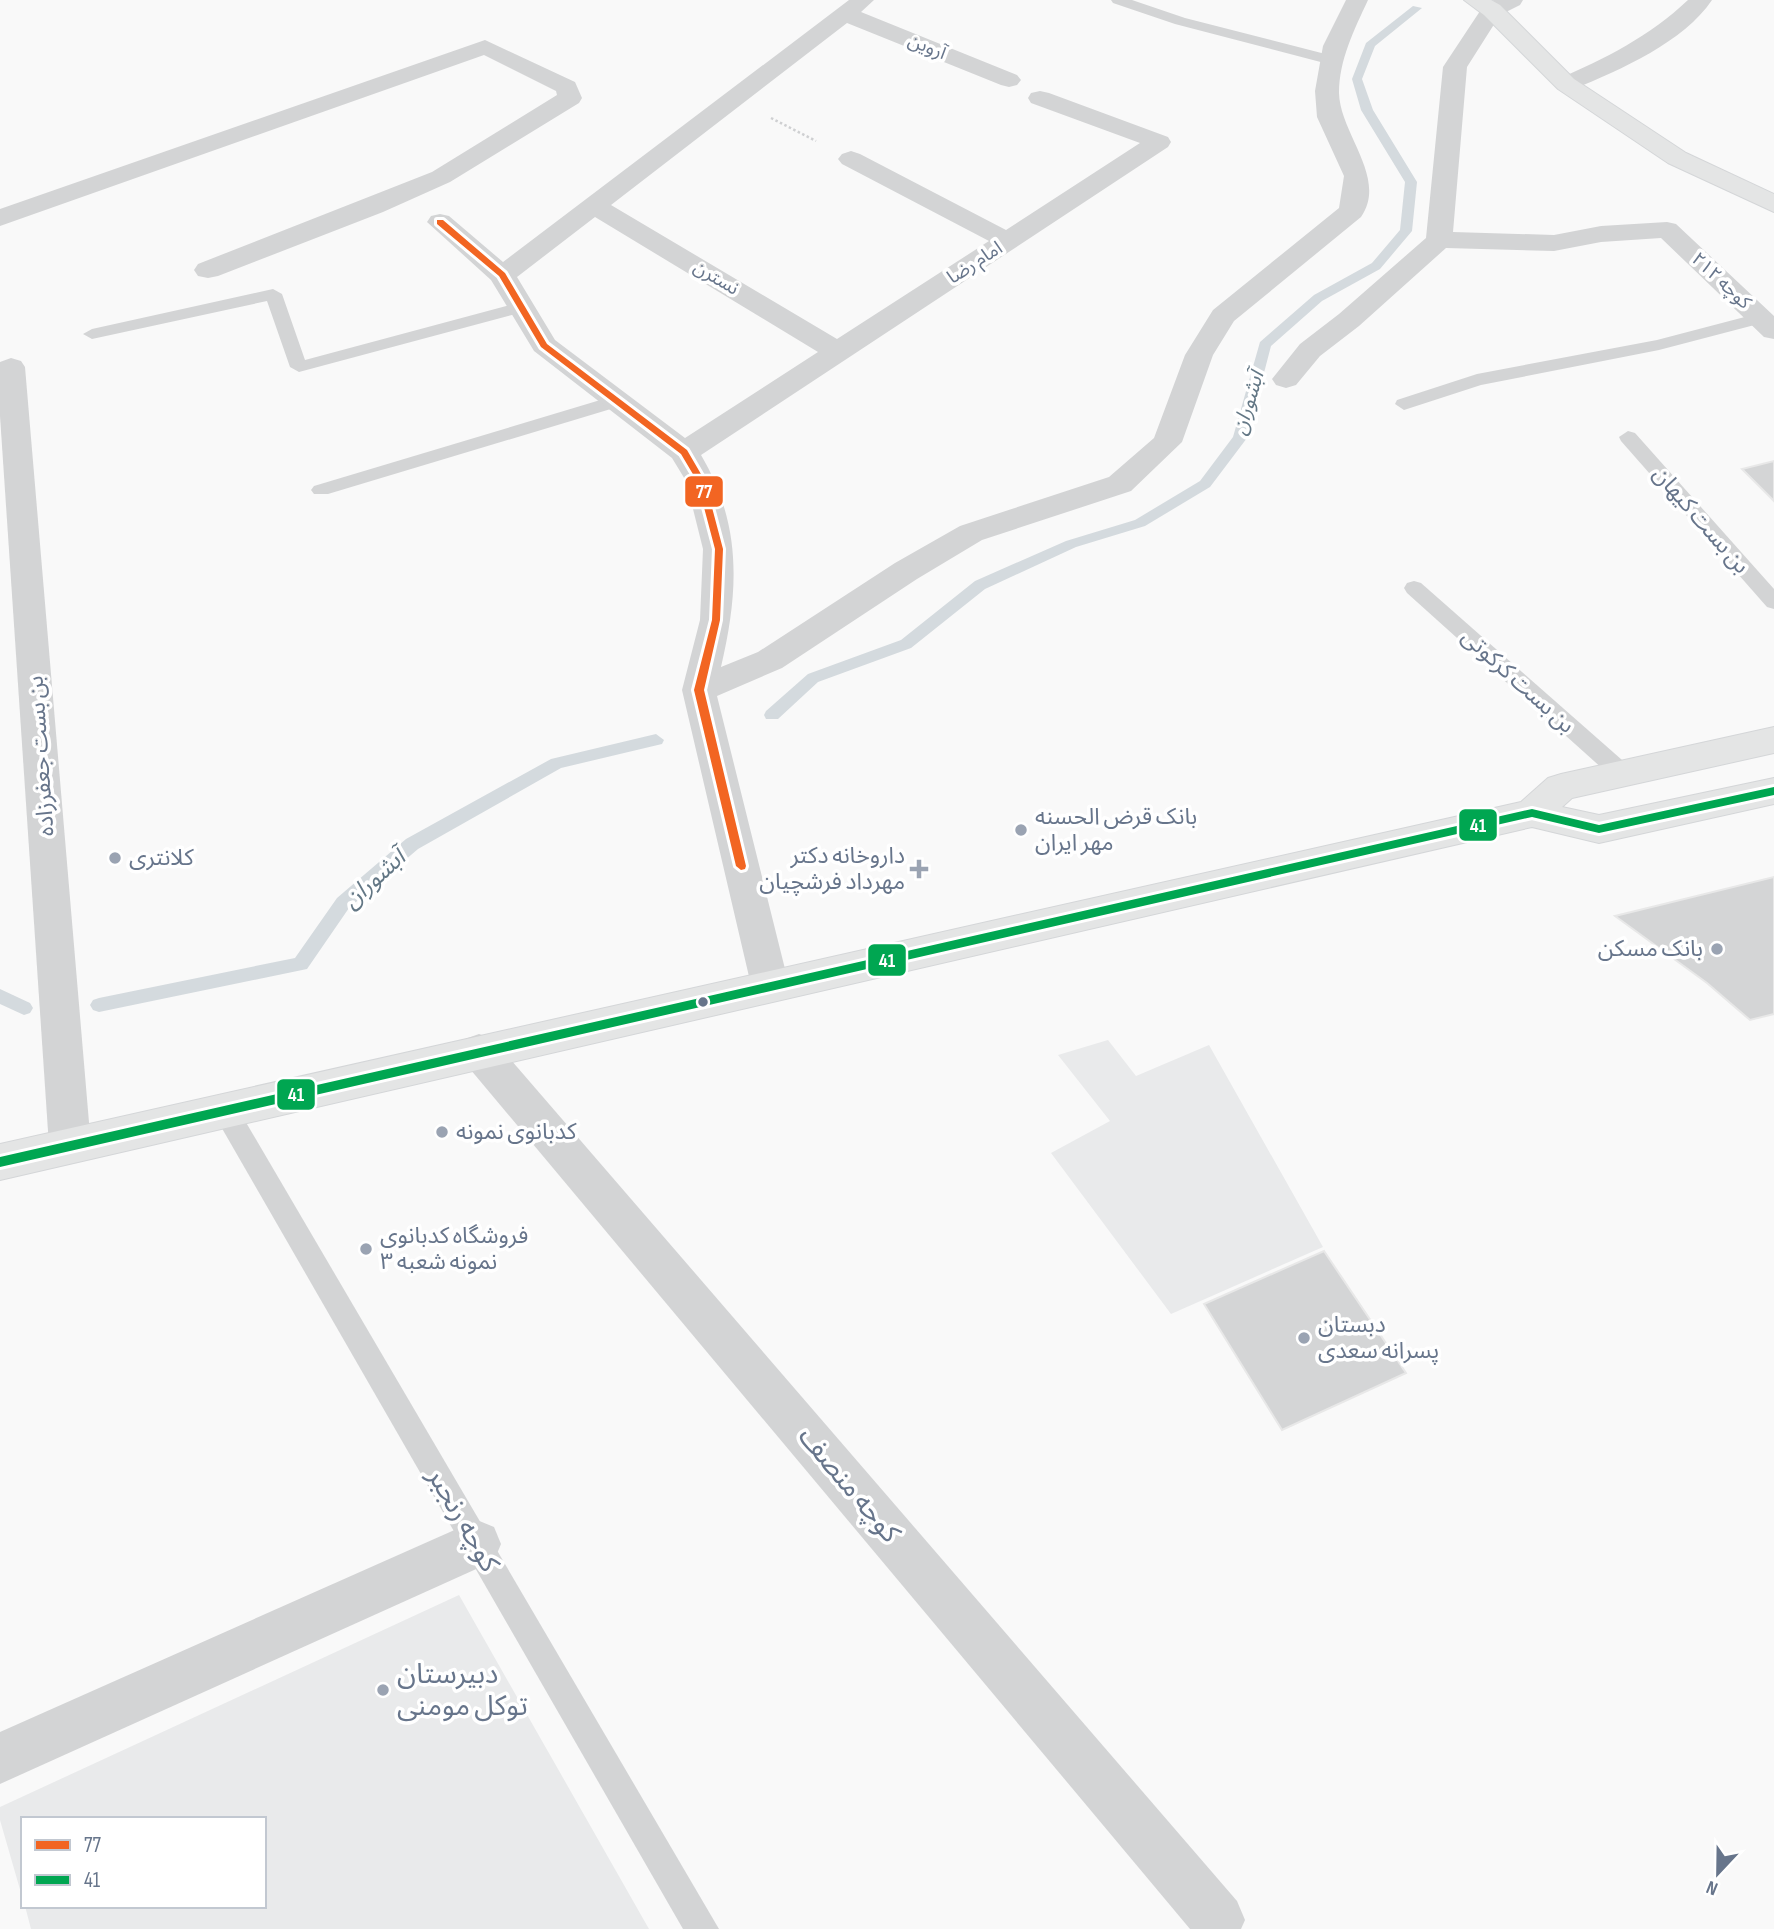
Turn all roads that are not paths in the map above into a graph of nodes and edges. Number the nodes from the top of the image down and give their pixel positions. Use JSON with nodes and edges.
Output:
{"nodes":[{"id":1,"x":1118,"y":0,"type":"edge"},
{"id":2,"x":1357,"y":0,"type":"edge"},
{"id":3,"x":1701,"y":0,"type":"edge"},
{"id":4,"x":1493,"y":3,"type":"edge"},
{"id":5,"x":854,"y":7,"type":"edge"},
{"id":6,"x":1332,"y":60,"type":"junction"},
{"id":7,"x":1009,"y":80,"type":"dead end"},
{"id":8,"x":1566,"y":84,"type":"junction"},
{"id":9,"x":1040,"y":98,"type":"dead end"},
{"id":10,"x":851,"y":159,"type":"road end"},
{"id":11,"x":1774,"y":204,"type":"edge"},
{"id":12,"x":593,"y":205,"type":"junction"},
{"id":13,"x":0,"y":218,"type":"edge"},
{"id":14,"x":440,"y":222,"type":"dead end"},
{"id":15,"x":1439,"y":240,"type":"junction"},
{"id":16,"x":1008,"y":241,"type":"junction"},
{"id":17,"x":208,"y":270,"type":"dead end"},
{"id":18,"x":502,"y":275,"type":"junction"},
{"id":19,"x":521,"y":307,"type":"junction"},
{"id":20,"x":1767,"y":325,"type":"edge"},
{"id":21,"x":92,"y":334,"type":"dead end"},
{"id":22,"x":839,"y":352,"type":"junction"},
{"id":23,"x":11,"y":367,"type":"dead end"},
{"id":24,"x":1286,"y":379,"type":"dead end"},
{"id":25,"x":617,"y":401,"type":"junction"},
{"id":26,"x":1404,"y":404,"type":"dead end"},
{"id":27,"x":1628,"y":438,"type":"dead end"},
{"id":28,"x":684,"y":452,"type":"junction"},
{"id":29,"x":321,"y":490,"type":"dead end"},
{"id":30,"x":1414,"y":588,"type":"dead end"},
{"id":31,"x":1774,"y":603,"type":"edge"},
{"id":32,"x":699,"y":690,"type":"junction"},
{"id":33,"x":1774,"y":740,"type":"edge"},
{"id":34,"x":1622,"y":773,"type":"junction"},
{"id":35,"x":1774,"y":791,"type":"edge"},
{"id":36,"x":1532,"y":813,"type":"junction"},
{"id":37,"x":770,"y":985,"type":"junction"},
{"id":38,"x":479,"y":1051,"type":"junction"},
{"id":39,"x":225,"y":1111,"type":"junction"},
{"id":40,"x":70,"y":1146,"type":"junction"},
{"id":41,"x":0,"y":1162,"type":"edge"},
{"id":42,"x":477,"y":1544,"type":"junction"},
{"id":43,"x":0,"y":1758,"type":"edge"},
{"id":44,"x":1218,"y":1920,"type":"dead end"},
{"id":45,"x":702,"y":1929,"type":"edge"}],
"edges":[{"from":1,"to":6,"type":"lane"},
{"from":2,"to":6,"type":"street"},
{"from":3,"to":8,"type":"street"},
{"from":4,"to":8,"type":"main road"},
{"from":4,"to":15,"type":"street"},
{"from":5,"to":7,"type":"street","name":"آروین"},
{"from":5,"to":12,"type":"street"},
{"from":6,"to":32,"type":"street"},
{"from":8,"to":11,"type":"main road"},
{"from":9,"to":16,"type":"street","name":"امام رضا"},
{"from":10,"to":16,"type":"street"},
{"from":12,"to":18,"type":"street"},
{"from":12,"to":22,"type":"street","name":"نسترن"},
{"from":13,"to":17,"type":"street"},
{"from":14,"to":18,"type":"street"},
{"from":15,"to":20,"type":"street","name":"کوچه ۲۱۲"},
{"from":15,"to":24,"type":"street"},
{"from":16,"to":22,"type":"street","name":"امام رضا"},
{"from":18,"to":19,"type":"street"},
{"from":19,"to":21,"type":"lane"},
{"from":19,"to":25,"type":"street"},
{"from":20,"to":26,"type":"lane"},
{"from":22,"to":28,"type":"street","name":"امام رضا"},
{"from":23,"to":40,"type":"street","name":"بن بست جعفرزاده"},
{"from":25,"to":28,"type":"street"},
{"from":25,"to":29,"type":"lane"},
{"from":27,"to":31,"type":"lane","name":"بن بست کیهان"},
{"from":28,"to":32,"type":"street"},
{"from":30,"to":34,"type":"lane","name":"بن بست کرکوتی"},
{"from":32,"to":37,"type":"street"},
{"from":33,"to":34,"type":"main road"},
{"from":34,"to":36,"type":"main road"},
{"from":35,"to":36,"type":"main road"},
{"from":36,"to":37,"type":"main road"},
{"from":37,"to":38,"type":"main road"},
{"from":38,"to":39,"type":"main road"},
{"from":38,"to":44,"type":"street","name":"کوچه منصف"},
{"from":39,"to":40,"type":"main road"},
{"from":39,"to":42,"type":"lane","name":"کوچه رنجبر"},
{"from":40,"to":41,"type":"main road"},
{"from":42,"to":43,"type":"street"},
{"from":42,"to":45,"type":"lane","name":"کوچه رنجبر"}]}
